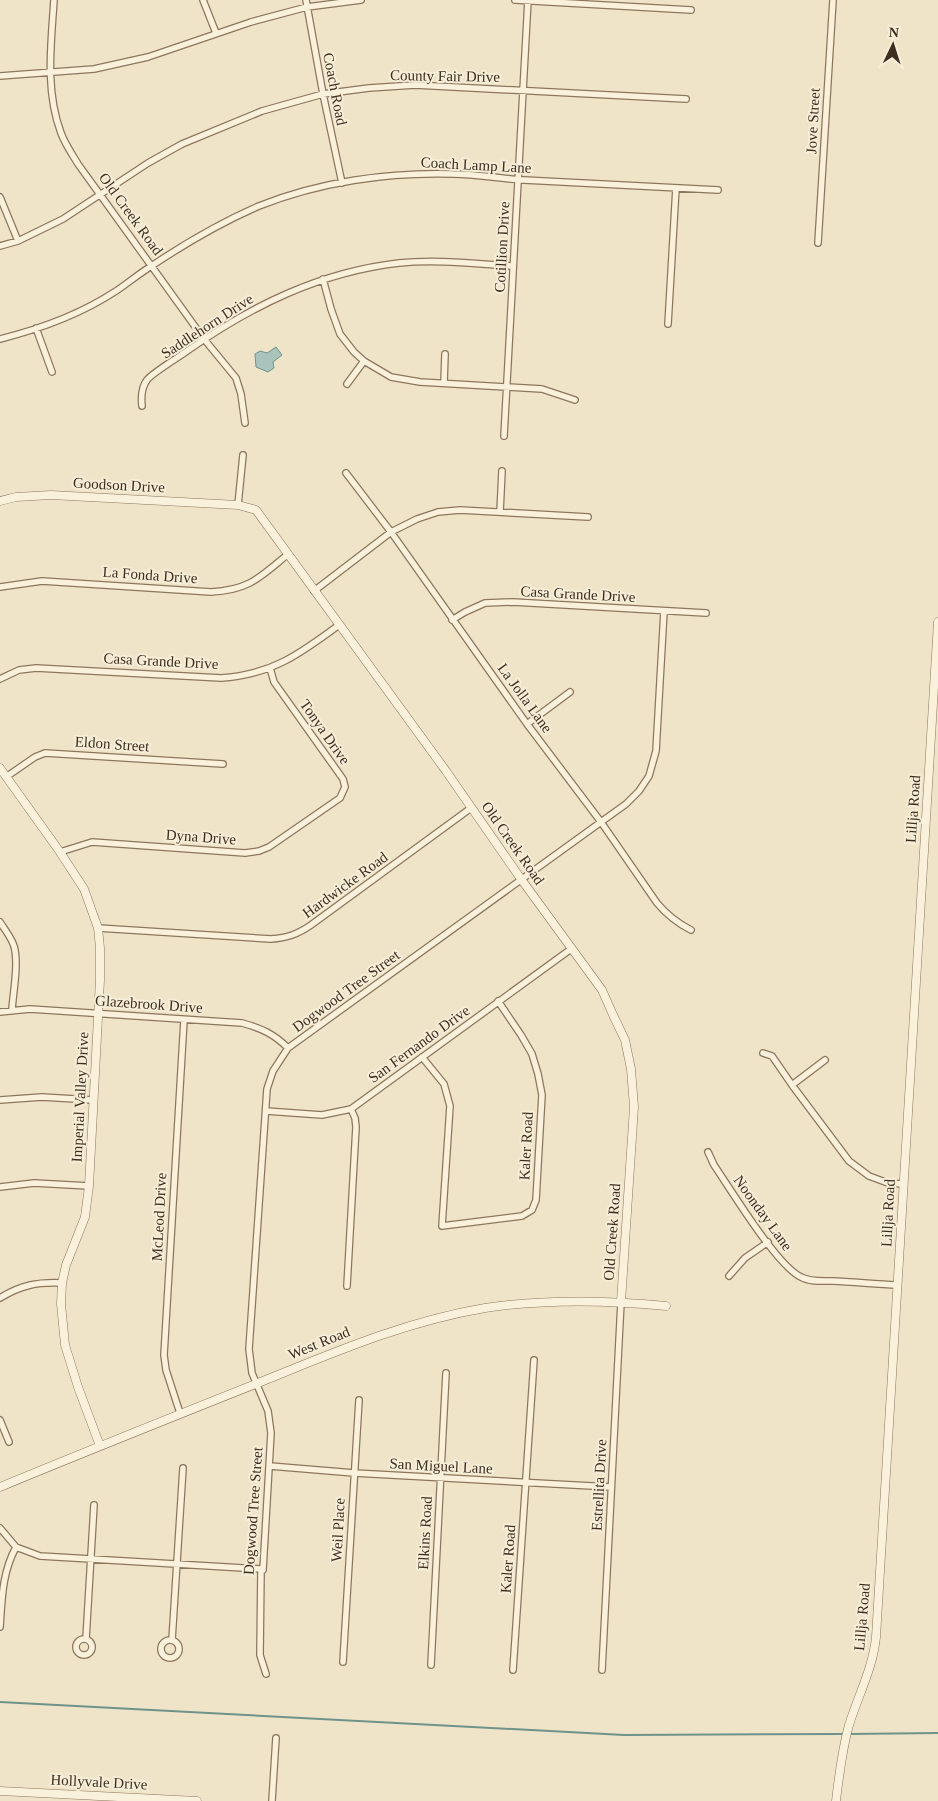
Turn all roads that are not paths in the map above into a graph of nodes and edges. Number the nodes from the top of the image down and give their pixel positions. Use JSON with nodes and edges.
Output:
{"nodes":[{"id":1,"x":54,"y":0,"type":"edge"},
{"id":2,"x":203,"y":0,"type":"edge"},
{"id":3,"x":306,"y":0,"type":"edge"},
{"id":4,"x":361,"y":0,"type":"edge"},
{"id":5,"x":515,"y":0,"type":"edge"},
{"id":6,"x":528,"y":0,"type":"edge"},
{"id":7,"x":832,"y":0,"type":"edge"},
{"id":8,"x":307,"y":7,"type":"junction"},
{"id":9,"x":691,"y":10,"type":"dead end"},
{"id":10,"x":216,"y":32,"type":"junction"},
{"id":11,"x":49,"y":73,"type":"junction"},
{"id":12,"x":0,"y":76,"type":"edge"},
{"id":13,"x":523,"y":89,"type":"junction"},
{"id":14,"x":323,"y":94,"type":"junction"},
{"id":15,"x":686,"y":98,"type":"dead end"},
{"id":16,"x":518,"y":180,"type":"junction"},
{"id":17,"x":342,"y":182,"type":"junction"},
{"id":18,"x":676,"y":188,"type":"junction"},
{"id":19,"x":718,"y":190,"type":"dead end"},
{"id":20,"x":100,"y":194,"type":"junction"},
{"id":21,"x":0,"y":197,"type":"edge"},
{"id":22,"x":18,"y":241,"type":"junction"},
{"id":23,"x":818,"y":243,"type":"dead end"},
{"id":24,"x":0,"y":246,"type":"edge"},
{"id":25,"x":151,"y":266,"type":"junction"},
{"id":26,"x":513,"y":266,"type":"junction"},
{"id":27,"x":323,"y":279,"type":"junction"},
{"id":28,"x":668,"y":324,"type":"dead end"},
{"id":29,"x":36,"y":328,"type":"junction"},
{"id":30,"x":0,"y":339,"type":"edge"},
{"id":31,"x":204,"y":339,"type":"junction"},
{"id":32,"x":446,"y":354,"type":"dead end"},
{"id":33,"x":364,"y":361,"type":"junction"},
{"id":34,"x":52,"y":372,"type":"dead end"},
{"id":35,"x":444,"y":383,"type":"junction"},
{"id":36,"x":347,"y":384,"type":"dead end"},
{"id":37,"x":506,"y":387,"type":"junction"},
{"id":38,"x":575,"y":400,"type":"dead end"},
{"id":39,"x":142,"y":406,"type":"dead end"},
{"id":40,"x":244,"y":423,"type":"dead end"},
{"id":41,"x":504,"y":436,"type":"dead end"},
{"id":42,"x":243,"y":455,"type":"dead end"},
{"id":43,"x":502,"y":471,"type":"dead end"},
{"id":44,"x":346,"y":473,"type":"dead end"},
{"id":45,"x":0,"y":501,"type":"edge"},
{"id":46,"x":238,"y":505,"type":"junction"},
{"id":47,"x":500,"y":512,"type":"junction"},
{"id":48,"x":588,"y":517,"type":"dead end"},
{"id":49,"x":391,"y":532,"type":"junction"},
{"id":50,"x":287,"y":555,"type":"junction"},
{"id":51,"x":0,"y":587,"type":"edge"},
{"id":52,"x":314,"y":591,"type":"junction"},
{"id":53,"x":664,"y":611,"type":"junction"},
{"id":54,"x":706,"y":613,"type":"dead end"},
{"id":55,"x":452,"y":620,"type":"junction"},
{"id":56,"x":938,"y":622,"type":"edge"},
{"id":57,"x":339,"y":625,"type":"junction"},
{"id":58,"x":937,"y":663,"type":"edge"},
{"id":59,"x":270,"y":668,"type":"junction"},
{"id":60,"x":0,"y":679,"type":"edge"},
{"id":61,"x":570,"y":692,"type":"dead end"},
{"id":62,"x":527,"y":724,"type":"junction"},
{"id":63,"x":223,"y":764,"type":"dead end"},
{"id":64,"x":0,"y":768,"type":"edge"},
{"id":65,"x":6,"y":777,"type":"junction"},
{"id":66,"x":328,"y":806,"type":"joint"},
{"id":67,"x":471,"y":808,"type":"junction"},
{"id":68,"x":601,"y":822,"type":"junction"},
{"id":69,"x":60,"y":852,"type":"junction"},
{"id":70,"x":521,"y":879,"type":"junction"},
{"id":71,"x":0,"y":922,"type":"edge"},
{"id":72,"x":98,"y":928,"type":"junction"},
{"id":73,"x":691,"y":930,"type":"dead end"},
{"id":74,"x":571,"y":949,"type":"junction"},
{"id":75,"x":498,"y":1002,"type":"junction"},
{"id":76,"x":12,"y":1010,"type":"junction"},
{"id":77,"x":0,"y":1012,"type":"edge"},
{"id":78,"x":97,"y":1013,"type":"junction"},
{"id":79,"x":184,"y":1020,"type":"junction"},
{"id":80,"x":288,"y":1048,"type":"junction"},
{"id":81,"x":763,"y":1054,"type":"dead end"},
{"id":82,"x":422,"y":1058,"type":"junction"},
{"id":83,"x":825,"y":1060,"type":"dead end"},
{"id":84,"x":792,"y":1085,"type":"junction"},
{"id":85,"x":0,"y":1100,"type":"edge"},
{"id":86,"x":92,"y":1100,"type":"junction"},
{"id":87,"x":351,"y":1109,"type":"junction"},
{"id":88,"x":266,"y":1111,"type":"junction"},
{"id":89,"x":708,"y":1152,"type":"dead end"},
{"id":90,"x":903,"y":1184,"type":"junction"},
{"id":91,"x":89,"y":1186,"type":"junction"},
{"id":92,"x":0,"y":1188,"type":"edge"},
{"id":93,"x":768,"y":1242,"type":"junction"},
{"id":94,"x":729,"y":1276,"type":"dead end"},
{"id":95,"x":62,"y":1283,"type":"junction"},
{"id":96,"x":897,"y":1285,"type":"junction"},
{"id":97,"x":347,"y":1286,"type":"dead end"},
{"id":98,"x":0,"y":1298,"type":"edge"},
{"id":99,"x":621,"y":1302,"type":"junction"},
{"id":100,"x":666,"y":1306,"type":"dead end"},
{"id":101,"x":534,"y":1360,"type":"dead end"},
{"id":102,"x":446,"y":1373,"type":"dead end"},
{"id":103,"x":256,"y":1383,"type":"junction"},
{"id":104,"x":359,"y":1400,"type":"dead end"},
{"id":105,"x":180,"y":1413,"type":"junction"},
{"id":106,"x":0,"y":1420,"type":"edge"},
{"id":107,"x":9,"y":1442,"type":"dead end"},
{"id":108,"x":100,"y":1446,"type":"junction"},
{"id":109,"x":270,"y":1466,"type":"junction"},
{"id":110,"x":183,"y":1468,"type":"dead end"},
{"id":111,"x":354,"y":1473,"type":"junction"},
{"id":112,"x":440,"y":1478,"type":"junction"},
{"id":113,"x":525,"y":1483,"type":"junction"},
{"id":114,"x":0,"y":1487,"type":"edge"},
{"id":115,"x":611,"y":1487,"type":"junction"},
{"id":116,"x":94,"y":1506,"type":"dead end"},
{"id":117,"x":0,"y":1528,"type":"edge"},
{"id":118,"x":16,"y":1547,"type":"junction"},
{"id":119,"x":91,"y":1560,"type":"junction"},
{"id":120,"x":177,"y":1564,"type":"junction"},
{"id":121,"x":261,"y":1570,"type":"junction"},
{"id":122,"x":0,"y":1627,"type":"edge"},
{"id":123,"x":86,"y":1639,"type":"dead end"},
{"id":124,"x":172,"y":1640,"type":"dead end"},
{"id":125,"x":344,"y":1662,"type":"dead end"},
{"id":126,"x":431,"y":1664,"type":"dead end"},
{"id":127,"x":513,"y":1670,"type":"dead end"},
{"id":128,"x":602,"y":1670,"type":"dead end"},
{"id":129,"x":266,"y":1674,"type":"dead end"},
{"id":130,"x":276,"y":1738,"type":"dead end"},
{"id":131,"x":0,"y":1791,"type":"edge"},
{"id":132,"x":197,"y":1801,"type":"edge"},
{"id":133,"x":272,"y":1801,"type":"edge"},
{"id":134,"x":836,"y":1801,"type":"edge"}],
"edges":[{"from":1,"to":11,"type":"street","name":"Old Creek Road"},
{"from":2,"to":10,"type":"street"},
{"from":3,"to":8,"type":"street","name":"Coach Road"},
{"from":4,"to":8,"type":"street"},
{"from":5,"to":6,"type":"street"},
{"from":6,"to":9,"type":"street"},
{"from":6,"to":13,"type":"street","name":"Cotillion Drive"},
{"from":7,"to":23,"type":"street","name":"Jove Street"},
{"from":8,"to":10,"type":"street"},
{"from":8,"to":14,"type":"street","name":"Coach Road"},
{"from":10,"to":11,"type":"street"},
{"from":11,"to":12,"type":"street"},
{"from":11,"to":20,"type":"street","name":"Old Creek Road"},
{"from":13,"to":14,"type":"street","name":"County Fair Drive"},
{"from":13,"to":15,"type":"street","name":"County Fair Drive"},
{"from":13,"to":16,"type":"street","name":"Cotillion Drive"},
{"from":14,"to":17,"type":"street","name":"Coach Road"},
{"from":14,"to":20,"type":"street","name":"County Fair Drive"},
{"from":16,"to":17,"type":"street","name":"Coach Lamp Lane"},
{"from":16,"to":18,"type":"street","name":"Coach Lamp Lane"},
{"from":16,"to":26,"type":"street","name":"Cotillion Drive"},
{"from":17,"to":25,"type":"street","name":"Coach Lamp Lane"},
{"from":18,"to":19,"type":"street","name":"Coach Lamp Lane"},
{"from":18,"to":28,"type":"street"},
{"from":20,"to":22,"type":"street","name":"County Fair Drive"},
{"from":20,"to":25,"type":"street","name":"Old Creek Road"},
{"from":21,"to":22,"type":"street"},
{"from":22,"to":24,"type":"street","name":"County Fair Drive"},
{"from":25,"to":29,"type":"street","name":"Coach Lamp Lane"},
{"from":25,"to":31,"type":"street","name":"Old Creek Road"},
{"from":26,"to":27,"type":"street","name":"Saddlehorn Drive"},
{"from":26,"to":37,"type":"street","name":"Cotillion Drive"},
{"from":27,"to":31,"type":"street","name":"Saddlehorn Drive"},
{"from":27,"to":33,"type":"street"},
{"from":29,"to":30,"type":"street","name":"Coach Lamp Lane"},
{"from":29,"to":34,"type":"street"},
{"from":31,"to":39,"type":"street","name":"Saddlehorn Drive"},
{"from":31,"to":40,"type":"street","name":"Old Creek Road"},
{"from":32,"to":35,"type":"street"},
{"from":33,"to":35,"type":"street"},
{"from":33,"to":36,"type":"street"},
{"from":35,"to":37,"type":"street"},
{"from":37,"to":38,"type":"street"},
{"from":37,"to":41,"type":"street","name":"Cotillion Drive"},
{"from":42,"to":46,"type":"street"},
{"from":43,"to":47,"type":"street"},
{"from":44,"to":49,"type":"street","name":"La Jolla Lane"},
{"from":45,"to":46,"type":"street","name":"Goodson Drive"},
{"from":46,"to":50,"type":"street","name":"Old Creek Road"},
{"from":47,"to":48,"type":"street"},
{"from":47,"to":49,"type":"street"},
{"from":49,"to":52,"type":"street"},
{"from":49,"to":55,"type":"street","name":"La Jolla Lane"},
{"from":50,"to":51,"type":"street","name":"La Fonda Drive"},
{"from":50,"to":52,"type":"street","name":"Old Creek Road"},
{"from":52,"to":57,"type":"street","name":"Old Creek Road"},
{"from":53,"to":54,"type":"street","name":"Casa Grande Drive"},
{"from":53,"to":55,"type":"street","name":"Casa Grande Drive"},
{"from":53,"to":68,"type":"street","name":"Dogwood Tree Street"},
{"from":55,"to":62,"type":"street","name":"La Jolla Lane"},
{"from":56,"to":58,"type":"street","name":"Lillja Road"},
{"from":57,"to":59,"type":"street","name":"Casa Grande Drive"},
{"from":57,"to":67,"type":"street","name":"Old Creek Road"},
{"from":58,"to":90,"type":"street","name":"Lillja Road"},
{"from":59,"to":60,"type":"street","name":"Casa Grande Drive"},
{"from":59,"to":66,"type":"street","name":"Tonya Drive"},
{"from":61,"to":62,"type":"street"},
{"from":62,"to":68,"type":"street","name":"La Jolla Lane"},
{"from":63,"to":65,"type":"street","name":"Eldon Street"},
{"from":64,"to":65,"type":"street","name":"Imperial Valley Drive"},
{"from":65,"to":69,"type":"street","name":"Imperial Valley Drive"},
{"from":66,"to":69,"type":"street","name":"Dyna Drive"},
{"from":67,"to":70,"type":"street","name":"Old Creek Road"},
{"from":67,"to":72,"type":"street","name":"Hardwicke Road"},
{"from":68,"to":70,"type":"street","name":"Dogwood Tree Street"},
{"from":68,"to":73,"type":"street","name":"La Jolla Lane"},
{"from":69,"to":72,"type":"street","name":"Imperial Valley Drive"},
{"from":70,"to":74,"type":"street","name":"Old Creek Road"},
{"from":70,"to":80,"type":"street","name":"Dogwood Tree Street"},
{"from":71,"to":76,"type":"street"},
{"from":72,"to":78,"type":"street","name":"Imperial Valley Drive"},
{"from":74,"to":75,"type":"street","name":"San Fernando Drive"},
{"from":74,"to":99,"type":"street","name":"Old Creek Road"},
{"from":75,"to":82,"type":"street","name":"San Fernando Drive"},
{"from":75,"to":82,"type":"street","name":"Kaler Road"},
{"from":76,"to":77,"type":"street","name":"Glazebrook Drive"},
{"from":76,"to":78,"type":"street","name":"Glazebrook Drive"},
{"from":78,"to":79,"type":"street","name":"Glazebrook Drive"},
{"from":78,"to":86,"type":"street","name":"Imperial Valley Drive"},
{"from":79,"to":80,"type":"street","name":"Glazebrook Drive"},
{"from":79,"to":105,"type":"street","name":"McLeod Drive"},
{"from":80,"to":88,"type":"street","name":"Dogwood Tree Street"},
{"from":81,"to":84,"type":"street"},
{"from":82,"to":87,"type":"street","name":"San Fernando Drive"},
{"from":83,"to":84,"type":"street"},
{"from":84,"to":90,"type":"street"},
{"from":85,"to":86,"type":"street"},
{"from":86,"to":91,"type":"street","name":"Imperial Valley Drive"},
{"from":87,"to":88,"type":"street","name":"San Fernando Drive"},
{"from":87,"to":97,"type":"street"},
{"from":88,"to":103,"type":"street","name":"Dogwood Tree Street"},
{"from":89,"to":93,"type":"street","name":"Noonday Lane"},
{"from":90,"to":96,"type":"street","name":"Lillja Road"},
{"from":91,"to":92,"type":"street"},
{"from":91,"to":95,"type":"street","name":"Imperial Valley Drive"},
{"from":93,"to":94,"type":"street"},
{"from":93,"to":96,"type":"street","name":"Noonday Lane"},
{"from":95,"to":98,"type":"street"},
{"from":95,"to":108,"type":"street","name":"Imperial Valley Drive"},
{"from":96,"to":134,"type":"street","name":"Lillja Road"},
{"from":99,"to":100,"type":"street","name":"West Road"},
{"from":99,"to":103,"type":"street","name":"West Road"},
{"from":99,"to":115,"type":"street","name":"Estrellita Drive"},
{"from":101,"to":113,"type":"street","name":"Kaler Road"},
{"from":102,"to":112,"type":"street","name":"Elkins Road"},
{"from":103,"to":105,"type":"street","name":"West Road"},
{"from":103,"to":109,"type":"street","name":"Dogwood Tree Street"},
{"from":104,"to":111,"type":"street","name":"Weil Place"},
{"from":105,"to":108,"type":"street","name":"West Road"},
{"from":106,"to":107,"type":"street"},
{"from":108,"to":114,"type":"street","name":"West Road"},
{"from":109,"to":111,"type":"street","name":"San Miguel Lane"},
{"from":109,"to":121,"type":"street","name":"Dogwood Tree Street"},
{"from":110,"to":120,"type":"street"},
{"from":111,"to":112,"type":"street","name":"San Miguel Lane"},
{"from":111,"to":125,"type":"street","name":"Weil Place"},
{"from":112,"to":113,"type":"street","name":"San Miguel Lane"},
{"from":112,"to":126,"type":"street","name":"Elkins Road"},
{"from":113,"to":115,"type":"street","name":"San Miguel Lane"},
{"from":113,"to":127,"type":"street","name":"Kaler Road"},
{"from":115,"to":128,"type":"street","name":"Estrellita Drive"},
{"from":116,"to":119,"type":"street"},
{"from":117,"to":118,"type":"street"},
{"from":118,"to":119,"type":"street"},
{"from":118,"to":122,"type":"street"},
{"from":119,"to":120,"type":"street"},
{"from":119,"to":123,"type":"street"},
{"from":120,"to":121,"type":"street"},
{"from":120,"to":124,"type":"street"},
{"from":121,"to":129,"type":"street","name":"Dogwood Tree Street"},
{"from":130,"to":133,"type":"street"},
{"from":131,"to":132,"type":"street","name":"Hollyvale Drive"}]}
